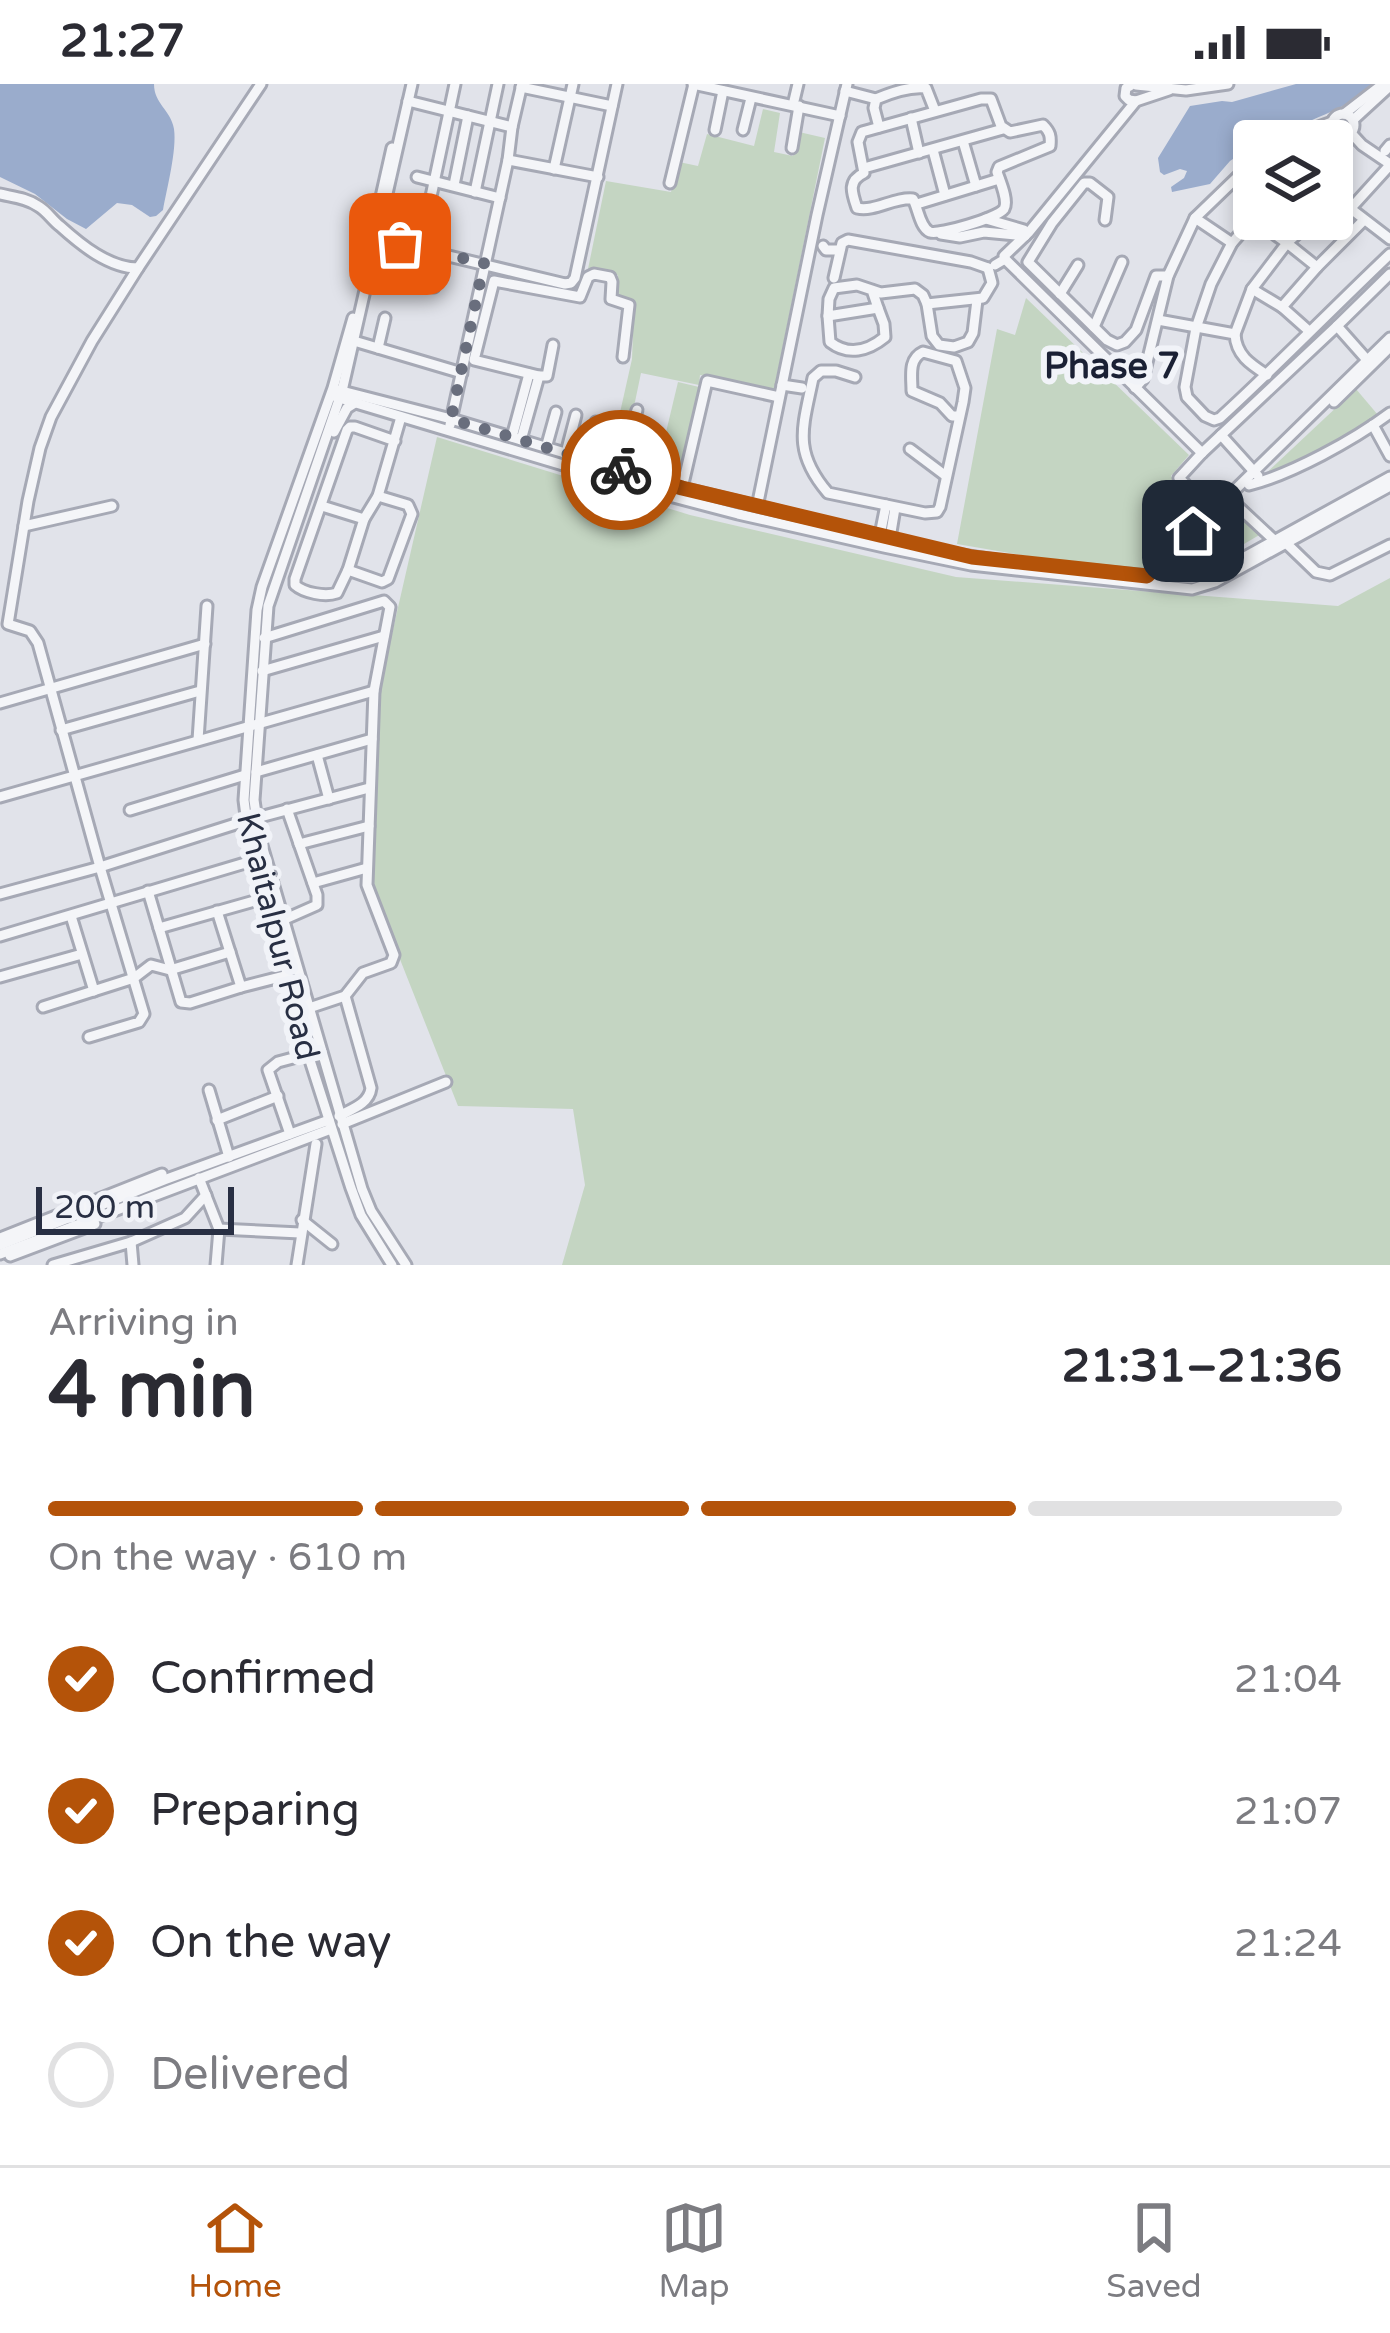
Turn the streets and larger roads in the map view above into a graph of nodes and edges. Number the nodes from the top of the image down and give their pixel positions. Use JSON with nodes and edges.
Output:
{"nodes":[{"id":1,"x":262,"y":84,"type":"edge"},
{"id":2,"x":409,"y":84,"type":"edge"},
{"id":3,"x":455,"y":84,"type":"edge"},
{"id":4,"x":498,"y":84,"type":"edge"},
{"id":5,"x":573,"y":84,"type":"edge"},
{"id":6,"x":616,"y":84,"type":"edge"},
{"id":7,"x":693,"y":84,"type":"edge"},
{"id":8,"x":758,"y":84,"type":"edge"},
{"id":9,"x":798,"y":84,"type":"edge"},
{"id":10,"x":1228,"y":84,"type":"edge"},
{"id":11,"x":521,"y":85,"type":"edge"},
{"id":12,"x":1386,"y":85,"type":"edge"},
{"id":13,"x":846,"y":87,"type":"edge"},
{"id":14,"x":726,"y":89,"type":"edge"},
{"id":15,"x":435,"y":90,"type":"dead end"},
{"id":16,"x":1129,"y":91,"type":"edge"},
{"id":17,"x":569,"y":99,"type":"junction"},
{"id":18,"x":752,"y":99,"type":"junction"},
{"id":19,"x":876,"y":99,"type":"junction"},
{"id":20,"x":408,"y":101,"type":"junction"},
{"id":21,"x":431,"y":106,"type":"junction"},
{"id":22,"x":612,"y":106,"type":"junction"},
{"id":23,"x":796,"y":106,"type":"junction"},
{"id":24,"x":450,"y":111,"type":"junction"},
{"id":25,"x":935,"y":111,"type":"junction"},
{"id":26,"x":468,"y":116,"type":"junction"},
{"id":27,"x":840,"y":116,"type":"junction"},
{"id":28,"x":911,"y":118,"type":"junction"},
{"id":29,"x":1351,"y":120,"type":"edge"},
{"id":30,"x":489,"y":121,"type":"junction"},
{"id":31,"x":512,"y":127,"type":"junction"},
{"id":32,"x":879,"y":127,"type":"junction"},
{"id":33,"x":1004,"y":128,"type":"junction"},
{"id":34,"x":715,"y":130,"type":"dead end"},
{"id":35,"x":743,"y":130,"type":"dead end"},
{"id":36,"x":1353,"y":130,"type":"edge"},
{"id":37,"x":963,"y":141,"type":"junction"},
{"id":38,"x":792,"y":148,"type":"dead end"},
{"id":39,"x":933,"y":150,"type":"junction"},
{"id":40,"x":457,"y":153,"type":"junction"},
{"id":41,"x":919,"y":154,"type":"junction"},
{"id":42,"x":480,"y":158,"type":"junction"},
{"id":43,"x":508,"y":160,"type":"junction"},
{"id":44,"x":1390,"y":165,"type":"edge"},
{"id":45,"x":864,"y":168,"type":"junction"},
{"id":46,"x":554,"y":169,"type":"junction"},
{"id":47,"x":417,"y":177,"type":"dead end"},
{"id":48,"x":598,"y":177,"type":"junction"},
{"id":49,"x":999,"y":179,"type":"junction"},
{"id":50,"x":433,"y":180,"type":"junction"},
{"id":51,"x":1233,"y":181,"type":"edge"},
{"id":52,"x":670,"y":183,"type":"dead end"},
{"id":53,"x":454,"y":185,"type":"junction"},
{"id":54,"x":976,"y":186,"type":"junction"},
{"id":55,"x":475,"y":192,"type":"junction"},
{"id":56,"x":0,"y":194,"type":"edge"},
{"id":57,"x":945,"y":195,"type":"junction"},
{"id":58,"x":500,"y":198,"type":"junction"},
{"id":59,"x":916,"y":204,"type":"junction"},
{"id":60,"x":1353,"y":206,"type":"edge"},
{"id":61,"x":407,"y":208,"type":"dead end"},
{"id":62,"x":1353,"y":210,"type":"edge"},
{"id":63,"x":426,"y":212,"type":"junction"},
{"id":64,"x":1195,"y":218,"type":"junction"},
{"id":65,"x":986,"y":219,"type":"junction"},
{"id":66,"x":1105,"y":220,"type":"dead end"},
{"id":67,"x":1364,"y":220,"type":"junction"},
{"id":68,"x":998,"y":224,"type":"junction"},
{"id":69,"x":984,"y":232,"type":"junction"},
{"id":70,"x":936,"y":233,"type":"junction"},
{"id":71,"x":1027,"y":234,"type":"junction"},
{"id":72,"x":378,"y":239,"type":"junction"},
{"id":73,"x":1390,"y":239,"type":"edge"},
{"id":74,"x":1290,"y":240,"type":"edge"},
{"id":75,"x":1232,"y":243,"type":"junction"},
{"id":76,"x":1287,"y":243,"type":"junction"},
{"id":77,"x":400,"y":244,"type":"junction"},
{"id":78,"x":817,"y":245,"type":"junction"},
{"id":79,"x":419,"y":248,"type":"junction"},
{"id":80,"x":839,"y":250,"type":"junction"},
{"id":81,"x":443,"y":253,"type":"junction"},
{"id":82,"x":1390,"y":254,"type":"edge"},
{"id":83,"x":1121,"y":262,"type":"dead end"},
{"id":84,"x":484,"y":263,"type":"junction"},
{"id":85,"x":996,"y":263,"type":"junction"},
{"id":86,"x":1078,"y":266,"type":"dead end"},
{"id":87,"x":1317,"y":267,"type":"junction"},
{"id":88,"x":138,"y":268,"type":"junction"},
{"id":89,"x":1390,"y":274,"type":"edge"},
{"id":90,"x":1168,"y":276,"type":"junction"},
{"id":91,"x":393,"y":278,"type":"dead end"},
{"id":92,"x":835,"y":278,"type":"dead end"},
{"id":93,"x":996,"y":283,"type":"dead end"},
{"id":94,"x":434,"y":287,"type":"dead end"},
{"id":95,"x":1252,"y":289,"type":"junction"},
{"id":96,"x":872,"y":290,"type":"junction"},
{"id":97,"x":1060,"y":293,"type":"junction"},
{"id":98,"x":976,"y":300,"type":"junction"},
{"id":99,"x":927,"y":304,"type":"junction"},
{"id":100,"x":878,"y":308,"type":"junction"},
{"id":101,"x":1282,"y":308,"type":"junction"},
{"id":102,"x":828,"y":316,"type":"junction"},
{"id":103,"x":385,"y":318,"type":"dead end"},
{"id":104,"x":1158,"y":320,"type":"junction"},
{"id":105,"x":1337,"y":326,"type":"junction"},
{"id":106,"x":1094,"y":327,"type":"junction"},
{"id":107,"x":1196,"y":328,"type":"junction"},
{"id":108,"x":1309,"y":331,"type":"junction"},
{"id":109,"x":1235,"y":334,"type":"junction"},
{"id":110,"x":1390,"y":338,"type":"edge"},
{"id":111,"x":354,"y":341,"type":"junction"},
{"id":112,"x":554,"y":345,"type":"dead end"},
{"id":113,"x":1390,"y":347,"type":"edge"},
{"id":114,"x":378,"y":348,"type":"junction"},
{"id":115,"x":623,"y":357,"type":"dead end"},
{"id":116,"x":1369,"y":363,"type":"junction"},
{"id":117,"x":462,"y":373,"type":"junction"},
{"id":118,"x":534,"y":375,"type":"junction"},
{"id":119,"x":1267,"y":375,"type":"junction"},
{"id":120,"x":855,"y":377,"type":"dead end"},
{"id":121,"x":802,"y":388,"type":"dead end"},
{"id":122,"x":1137,"y":390,"type":"junction"},
{"id":123,"x":781,"y":391,"type":"junction"},
{"id":124,"x":336,"y":393,"type":"junction"},
{"id":125,"x":355,"y":403,"type":"junction"},
{"id":126,"x":637,"y":410,"type":"dead end"},
{"id":127,"x":556,"y":412,"type":"dead end"},
{"id":128,"x":1390,"y":413,"type":"edge"},
{"id":129,"x":576,"y":415,"type":"dead end"},
{"id":130,"x":959,"y":416,"type":"junction"},
{"id":131,"x":401,"y":417,"type":"junction"},
{"id":132,"x":596,"y":422,"type":"dead end"},
{"id":133,"x":450,"y":425,"type":"junction"},
{"id":134,"x":1373,"y":425,"type":"junction"},
{"id":135,"x":1221,"y":435,"type":"junction"},
{"id":136,"x":517,"y":439,"type":"junction"},
{"id":137,"x":326,"y":440,"type":"junction"},
{"id":138,"x":395,"y":442,"type":"junction"},
{"id":139,"x":546,"y":448,"type":"junction"},
{"id":140,"x":910,"y":449,"type":"dead end"},
{"id":141,"x":566,"y":453,"type":"junction"},
{"id":142,"x":1202,"y":453,"type":"junction"},
{"id":143,"x":1390,"y":456,"type":"edge"},
{"id":144,"x":587,"y":460,"type":"junction"},
{"id":145,"x":615,"y":469,"type":"junction"},
{"id":146,"x":1256,"y":474,"type":"junction"},
{"id":147,"x":946,"y":476,"type":"junction"},
{"id":148,"x":1390,"y":477,"type":"edge"},
{"id":149,"x":1249,"y":485,"type":"junction"},
{"id":150,"x":1390,"y":486,"type":"edge"},
{"id":151,"x":682,"y":488,"type":"junction"},
{"id":152,"x":378,"y":496,"type":"junction"},
{"id":153,"x":820,"y":497,"type":"dead end"},
{"id":154,"x":868,"y":502,"type":"junction"},
{"id":155,"x":1232,"y":502,"type":"junction"},
{"id":156,"x":112,"y":506,"type":"dead end"},
{"id":157,"x":322,"y":506,"type":"junction"},
{"id":158,"x":757,"y":507,"type":"junction"},
{"id":159,"x":892,"y":508,"type":"junction"},
{"id":160,"x":1213,"y":512,"type":"junction"},
{"id":161,"x":364,"y":519,"type":"junction"},
{"id":162,"x":24,"y":526,"type":"junction"},
{"id":163,"x":885,"y":537,"type":"junction"},
{"id":164,"x":1280,"y":542,"type":"junction"},
{"id":165,"x":1390,"y":545,"type":"edge"},
{"id":166,"x":948,"y":556,"type":"junction"},
{"id":167,"x":347,"y":570,"type":"junction"},
{"id":168,"x":1150,"y":580,"type":"junction"},
{"id":169,"x":207,"y":606,"type":"dead end"},
{"id":170,"x":4,"y":624,"type":"edge"},
{"id":171,"x":384,"y":636,"type":"junction"},
{"id":172,"x":264,"y":638,"type":"junction"},
{"id":173,"x":205,"y":644,"type":"junction"},
{"id":174,"x":262,"y":671,"type":"junction"},
{"id":175,"x":50,"y":689,"type":"junction"},
{"id":176,"x":200,"y":691,"type":"junction"},
{"id":177,"x":374,"y":691,"type":"junction"},
{"id":178,"x":0,"y":703,"type":"edge"},
{"id":179,"x":254,"y":723,"type":"junction"},
{"id":180,"x":61,"y":730,"type":"junction"},
{"id":181,"x":372,"y":739,"type":"junction"},
{"id":182,"x":198,"y":740,"type":"junction"},
{"id":183,"x":317,"y":755,"type":"junction"},
{"id":184,"x":251,"y":773,"type":"junction"},
{"id":185,"x":75,"y":778,"type":"junction"},
{"id":186,"x":370,"y":788,"type":"junction"},
{"id":187,"x":0,"y":797,"type":"edge"},
{"id":188,"x":328,"y":799,"type":"junction"},
{"id":189,"x":287,"y":809,"type":"junction"},
{"id":190,"x":130,"y":810,"type":"dead end"},
{"id":191,"x":250,"y":819,"type":"junction"},
{"id":192,"x":369,"y":826,"type":"junction"},
{"id":193,"x":299,"y":844,"type":"junction"},
{"id":194,"x":255,"y":860,"type":"junction"},
{"id":195,"x":100,"y":867,"type":"junction"},
{"id":196,"x":367,"y":868,"type":"junction"},
{"id":197,"x":313,"y":884,"type":"junction"},
{"id":198,"x":148,"y":891,"type":"junction"},
{"id":199,"x":0,"y":894,"type":"edge"},
{"id":200,"x":265,"y":898,"type":"junction"},
{"id":201,"x":112,"y":903,"type":"junction"},
{"id":202,"x":218,"y":911,"type":"junction"},
{"id":203,"x":70,"y":916,"type":"junction"},
{"id":204,"x":283,"y":920,"type":"junction"},
{"id":205,"x":159,"y":928,"type":"junction"},
{"id":206,"x":0,"y":937,"type":"edge"},
{"id":207,"x":230,"y":952,"type":"junction"},
{"id":208,"x":82,"y":954,"type":"junction"},
{"id":209,"x":170,"y":970,"type":"junction"},
{"id":210,"x":288,"y":975,"type":"junction"},
{"id":211,"x":0,"y":977,"type":"edge"},
{"id":212,"x":134,"y":979,"type":"junction"},
{"id":213,"x":241,"y":987,"type":"junction"},
{"id":214,"x":94,"y":991,"type":"junction"},
{"id":215,"x":345,"y":996,"type":"junction"},
{"id":216,"x":43,"y":1006,"type":"dead end"},
{"id":217,"x":303,"y":1010,"type":"junction"},
{"id":218,"x":89,"y":1036,"type":"dead end"},
{"id":219,"x":308,"y":1054,"type":"junction"},
{"id":220,"x":446,"y":1082,"type":"dead end"},
{"id":221,"x":209,"y":1090,"type":"dead end"},
{"id":222,"x":278,"y":1096,"type":"junction"},
{"id":223,"x":217,"y":1120,"type":"junction"},
{"id":224,"x":335,"y":1122,"type":"junction"},
{"id":225,"x":294,"y":1137,"type":"junction"},
{"id":226,"x":316,"y":1144,"type":"junction"},
{"id":227,"x":338,"y":1149,"type":"junction"},
{"id":228,"x":229,"y":1156,"type":"junction"},
{"id":229,"x":182,"y":1174,"type":"junction"},
{"id":230,"x":199,"y":1178,"type":"junction"},
{"id":231,"x":206,"y":1196,"type":"junction"},
{"id":232,"x":302,"y":1220,"type":"junction"},
{"id":233,"x":219,"y":1229,"type":"junction"},
{"id":234,"x":300,"y":1233,"type":"junction"},
{"id":235,"x":51,"y":1242,"type":"junction"},
{"id":236,"x":131,"y":1242,"type":"junction"},
{"id":237,"x":332,"y":1244,"type":"dead end"},
{"id":238,"x":0,"y":1249,"type":"edge"},
{"id":239,"x":53,"y":1265,"type":"edge"},
{"id":240,"x":133,"y":1265,"type":"edge"},
{"id":241,"x":215,"y":1265,"type":"edge"},
{"id":242,"x":297,"y":1265,"type":"edge"},
{"id":243,"x":392,"y":1265,"type":"edge"},
{"id":244,"x":406,"y":1265,"type":"edge"}],
"edges":[{"from":1,"to":88,"type":"street"},
{"from":2,"to":20,"type":"street"},
{"from":2,"to":124,"type":"street"},
{"from":3,"to":24,"type":"street"},
{"from":4,"to":30,"type":"street"},
{"from":5,"to":17,"type":"street"},
{"from":6,"to":22,"type":"street"},
{"from":7,"to":14,"type":"street"},
{"from":7,"to":52,"type":"street"},
{"from":8,"to":18,"type":"street"},
{"from":9,"to":23,"type":"street"},
{"from":10,"to":16,"type":"street"},
{"from":11,"to":17,"type":"street"},
{"from":11,"to":31,"type":"street"},
{"from":12,"to":29,"type":"street"},
{"from":13,"to":19,"type":"street"},
{"from":13,"to":27,"type":"street"},
{"from":14,"to":18,"type":"street"},
{"from":14,"to":34,"type":"street"},
{"from":15,"to":21,"type":"street"},
{"from":16,"to":71,"type":"street"},
{"from":17,"to":22,"type":"street"},
{"from":17,"to":46,"type":"street"},
{"from":18,"to":23,"type":"street"},
{"from":18,"to":35,"type":"street"},
{"from":19,"to":25,"type":"street"},
{"from":19,"to":32,"type":"street"},
{"from":20,"to":21,"type":"street"},
{"from":20,"to":72,"type":"street"},
{"from":21,"to":24,"type":"street"},
{"from":22,"to":48,"type":"street"},
{"from":23,"to":27,"type":"street"},
{"from":23,"to":38,"type":"street"},
{"from":24,"to":26,"type":"street"},
{"from":24,"to":50,"type":"street"},
{"from":25,"to":28,"type":"street"},
{"from":25,"to":33,"type":"street"},
{"from":26,"to":30,"type":"street"},
{"from":26,"to":40,"type":"street"},
{"from":27,"to":78,"type":"street"},
{"from":28,"to":32,"type":"street"},
{"from":28,"to":41,"type":"street"},
{"from":30,"to":31,"type":"street"},
{"from":30,"to":42,"type":"street"},
{"from":31,"to":43,"type":"street"},
{"from":32,"to":45,"type":"street"},
{"from":33,"to":37,"type":"street"},
{"from":33,"to":49,"type":"street"},
{"from":36,"to":44,"type":"street"},
{"from":37,"to":39,"type":"street"},
{"from":37,"to":54,"type":"street"},
{"from":39,"to":41,"type":"street"},
{"from":39,"to":57,"type":"street"},
{"from":40,"to":42,"type":"street"},
{"from":40,"to":53,"type":"street"},
{"from":41,"to":45,"type":"street"},
{"from":42,"to":55,"type":"street"},
{"from":43,"to":46,"type":"street"},
{"from":43,"to":58,"type":"street"},
{"from":44,"to":60,"type":"street"},
{"from":45,"to":59,"type":"street"},
{"from":46,"to":48,"type":"street"},
{"from":47,"to":50,"type":"street"},
{"from":48,"to":84,"type":"street"},
{"from":49,"to":54,"type":"street"},
{"from":49,"to":65,"type":"street"},
{"from":50,"to":53,"type":"street"},
{"from":50,"to":63,"type":"street"},
{"from":51,"to":64,"type":"street"},
{"from":53,"to":55,"type":"street"},
{"from":54,"to":57,"type":"street"},
{"from":55,"to":58,"type":"street"},
{"from":56,"to":88,"type":"street"},
{"from":57,"to":59,"type":"street"},
{"from":58,"to":84,"type":"street"},
{"from":59,"to":70,"type":"street"},
{"from":61,"to":63,"type":"street"},
{"from":62,"to":67,"type":"street"},
{"from":63,"to":79,"type":"street"},
{"from":64,"to":75,"type":"street"},
{"from":64,"to":90,"type":"street"},
{"from":65,"to":68,"type":"street"},
{"from":65,"to":70,"type":"street"},
{"from":66,"to":97,"type":"street"},
{"from":67,"to":73,"type":"street"},
{"from":67,"to":87,"type":"street"},
{"from":68,"to":69,"type":"street"},
{"from":68,"to":71,"type":"street"},
{"from":69,"to":70,"type":"street"},
{"from":69,"to":71,"type":"street"},
{"from":71,"to":85,"type":"street"},
{"from":72,"to":77,"type":"street"},
{"from":72,"to":111,"type":"street"},
{"from":74,"to":76,"type":"street"},
{"from":75,"to":76,"type":"street"},
{"from":75,"to":107,"type":"street"},
{"from":76,"to":87,"type":"street"},
{"from":76,"to":95,"type":"street"},
{"from":77,"to":79,"type":"street"},
{"from":77,"to":91,"type":"street"},
{"from":78,"to":80,"type":"street"},
{"from":78,"to":123,"type":"street"},
{"from":79,"to":81,"type":"street"},
{"from":80,"to":85,"type":"street"},
{"from":80,"to":92,"type":"street"},
{"from":81,"to":84,"type":"street"},
{"from":81,"to":94,"type":"street"},
{"from":82,"to":108,"type":"street"},
{"from":83,"to":106,"type":"street"},
{"from":84,"to":117,"type":"street"},
{"from":85,"to":93,"type":"street"},
{"from":85,"to":98,"type":"street"},
{"from":85,"to":122,"type":"street"},
{"from":86,"to":97,"type":"street"},
{"from":87,"to":101,"type":"street"},
{"from":88,"to":162,"type":"street"},
{"from":89,"to":105,"type":"street"},
{"from":90,"to":104,"type":"street"},
{"from":90,"to":106,"type":"street"},
{"from":95,"to":101,"type":"street"},
{"from":95,"to":109,"type":"street"},
{"from":96,"to":99,"type":"street"},
{"from":96,"to":100,"type":"street"},
{"from":96,"to":102,"type":"street"},
{"from":97,"to":106,"type":"street"},
{"from":98,"to":99,"type":"street"},
{"from":98,"to":99,"type":"street"},
{"from":100,"to":102,"type":"street"},
{"from":100,"to":102,"type":"street"},
{"from":101,"to":108,"type":"street"},
{"from":103,"to":114,"type":"street"},
{"from":104,"to":107,"type":"street"},
{"from":104,"to":122,"type":"street"},
{"from":105,"to":116,"type":"street"},
{"from":105,"to":135,"type":"street"},
{"from":107,"to":109,"type":"street"},
{"from":107,"to":119,"type":"street"},
{"from":108,"to":119,"type":"street"},
{"from":109,"to":119,"type":"street"},
{"from":110,"to":116,"type":"street"},
{"from":111,"to":114,"type":"street"},
{"from":111,"to":124,"type":"street"},
{"from":112,"to":118,"type":"street"},
{"from":113,"to":116,"type":"street"},
{"from":114,"to":117,"type":"street"},
{"from":115,"to":118,"type":"street"},
{"from":116,"to":146,"type":"street"},
{"from":117,"to":133,"type":"street"},
{"from":118,"to":136,"type":"street"},
{"from":120,"to":154,"type":"street"},
{"from":121,"to":123,"type":"street"},
{"from":122,"to":142,"type":"street"},
{"from":123,"to":151,"type":"street"},
{"from":123,"to":158,"type":"street"},
{"from":124,"to":125,"type":"street"},
{"from":124,"to":133,"type":"street"},
{"from":124,"to":137,"type":"street","name":"Khaitalpur Road"},
{"from":124,"to":179,"type":"street","name":"Khaitalpur Road"},
{"from":125,"to":131,"type":"street"},
{"from":125,"to":137,"type":"street"},
{"from":126,"to":145,"type":"street"},
{"from":127,"to":139,"type":"street"},
{"from":128,"to":134,"type":"street"},
{"from":129,"to":141,"type":"street"},
{"from":130,"to":130,"type":"street"},
{"from":130,"to":147,"type":"street"},
{"from":131,"to":133,"type":"street"},
{"from":131,"to":138,"type":"street"},
{"from":132,"to":144,"type":"street"},
{"from":133,"to":136,"type":"street"},
{"from":133,"to":166,"type":"street"},
{"from":134,"to":143,"type":"street"},
{"from":134,"to":149,"type":"street"},
{"from":135,"to":142,"type":"street"},
{"from":135,"to":146,"type":"street"},
{"from":136,"to":139,"type":"street"},
{"from":137,"to":172,"type":"street","name":"Khaitalpur Road"},
{"from":138,"to":152,"type":"street"},
{"from":138,"to":157,"type":"street"},
{"from":139,"to":141,"type":"street"},
{"from":140,"to":147,"type":"street"},
{"from":141,"to":144,"type":"street"},
{"from":142,"to":160,"type":"street"},
{"from":144,"to":145,"type":"street"},
{"from":145,"to":151,"type":"street"},
{"from":146,"to":149,"type":"street"},
{"from":146,"to":160,"type":"street"},
{"from":147,"to":159,"type":"street"},
{"from":148,"to":164,"type":"street"},
{"from":149,"to":155,"type":"street"},
{"from":150,"to":164,"type":"street"},
{"from":151,"to":158,"type":"street"},
{"from":152,"to":161,"type":"street"},
{"from":152,"to":167,"type":"street"},
{"from":153,"to":154,"type":"street"},
{"from":154,"to":159,"type":"street"},
{"from":155,"to":164,"type":"street"},
{"from":155,"to":168,"type":"street"},
{"from":156,"to":162,"type":"street"},
{"from":157,"to":161,"type":"street"},
{"from":157,"to":167,"type":"street"},
{"from":158,"to":163,"type":"street"},
{"from":159,"to":163,"type":"street"},
{"from":160,"to":168,"type":"street"},
{"from":161,"to":167,"type":"street"},
{"from":162,"to":170,"type":"street"},
{"from":163,"to":166,"type":"street"},
{"from":164,"to":165,"type":"street"},
{"from":164,"to":168,"type":"street"},
{"from":166,"to":168,"type":"street"},
{"from":169,"to":173,"type":"street"},
{"from":170,"to":175,"type":"street"},
{"from":171,"to":172,"type":"street"},
{"from":171,"to":174,"type":"street"},
{"from":171,"to":177,"type":"street"},
{"from":172,"to":174,"type":"street","name":"Khaitalpur Road"},
{"from":173,"to":175,"type":"street"},
{"from":173,"to":176,"type":"street"},
{"from":174,"to":179,"type":"street","name":"Khaitalpur Road"},
{"from":175,"to":178,"type":"street"},
{"from":175,"to":180,"type":"street"},
{"from":176,"to":180,"type":"street"},
{"from":176,"to":182,"type":"street"},
{"from":177,"to":179,"type":"street"},
{"from":177,"to":181,"type":"street"},
{"from":179,"to":182,"type":"street"},
{"from":179,"to":184,"type":"street","name":"Khaitalpur Road"},
{"from":180,"to":185,"type":"street"},
{"from":181,"to":183,"type":"street"},
{"from":181,"to":186,"type":"street"},
{"from":182,"to":185,"type":"street"},
{"from":183,"to":184,"type":"street"},
{"from":183,"to":188,"type":"street"},
{"from":184,"to":190,"type":"street"},
{"from":184,"to":191,"type":"street","name":"Khaitalpur Road"},
{"from":185,"to":187,"type":"street"},
{"from":185,"to":195,"type":"street"},
{"from":186,"to":188,"type":"street"},
{"from":186,"to":192,"type":"street"},
{"from":188,"to":189,"type":"street"},
{"from":189,"to":191,"type":"street"},
{"from":189,"to":193,"type":"street"},
{"from":191,"to":194,"type":"street","name":"Khaitalpur Road"},
{"from":191,"to":195,"type":"street"},
{"from":191,"to":204,"type":"street","name":"Khaitalpur Road"},
{"from":192,"to":193,"type":"street"},
{"from":192,"to":196,"type":"street"},
{"from":193,"to":197,"type":"street"},
{"from":194,"to":198,"type":"street"},
{"from":194,"to":200,"type":"street","name":"Khaitalpur Road"},
{"from":195,"to":199,"type":"street"},
{"from":195,"to":201,"type":"street"},
{"from":196,"to":197,"type":"street"},
{"from":196,"to":215,"type":"street"},
{"from":197,"to":204,"type":"street"},
{"from":198,"to":201,"type":"street"},
{"from":198,"to":205,"type":"street"},
{"from":200,"to":202,"type":"street"},
{"from":200,"to":210,"type":"street","name":"Khaitalpur Road"},
{"from":201,"to":203,"type":"street"},
{"from":201,"to":212,"type":"street"},
{"from":202,"to":205,"type":"street"},
{"from":202,"to":207,"type":"street"},
{"from":203,"to":206,"type":"street"},
{"from":203,"to":208,"type":"street"},
{"from":204,"to":217,"type":"street","name":"Khaitalpur Road"},
{"from":205,"to":209,"type":"street"},
{"from":207,"to":209,"type":"street"},
{"from":207,"to":213,"type":"street"},
{"from":208,"to":211,"type":"street"},
{"from":208,"to":214,"type":"street"},
{"from":209,"to":212,"type":"street"},
{"from":209,"to":213,"type":"street"},
{"from":210,"to":213,"type":"street"},
{"from":210,"to":217,"type":"street","name":"Khaitalpur Road"},
{"from":212,"to":214,"type":"street"},
{"from":212,"to":218,"type":"street"},
{"from":214,"to":216,"type":"street"},
{"from":215,"to":217,"type":"street"},
{"from":215,"to":224,"type":"street"},
{"from":217,"to":219,"type":"street","name":"Khaitalpur Road"},
{"from":217,"to":224,"type":"street","name":"Khaitalpur Road"},
{"from":219,"to":222,"type":"street"},
{"from":219,"to":224,"type":"street","name":"Khaitalpur Road"},
{"from":220,"to":224,"type":"street"},
{"from":221,"to":223,"type":"street"},
{"from":222,"to":223,"type":"street"},
{"from":222,"to":225,"type":"street"},
{"from":223,"to":228,"type":"street"},
{"from":224,"to":225,"type":"street"},
{"from":224,"to":227,"type":"street","name":"Khaitalpur Road"},
{"from":224,"to":244,"type":"street","name":"Khaitalpur Road"},
{"from":225,"to":226,"type":"street"},
{"from":225,"to":228,"type":"street"},
{"from":225,"to":230,"type":"street"},
{"from":226,"to":227,"type":"street"},
{"from":226,"to":232,"type":"street"},
{"from":227,"to":243,"type":"street","name":"Khaitalpur Road"},
{"from":228,"to":229,"type":"street"},
{"from":229,"to":238,"type":"street"},
{"from":229,"to":238,"type":"street"},
{"from":230,"to":231,"type":"street"},
{"from":230,"to":235,"type":"street"},
{"from":230,"to":238,"type":"street"},
{"from":231,"to":233,"type":"street"},
{"from":231,"to":236,"type":"street"},
{"from":232,"to":234,"type":"street"},
{"from":232,"to":237,"type":"street"},
{"from":233,"to":234,"type":"street"},
{"from":233,"to":241,"type":"street"},
{"from":234,"to":242,"type":"street"},
{"from":235,"to":238,"type":"street"},
{"from":235,"to":239,"type":"street"},
{"from":236,"to":239,"type":"street"},
{"from":236,"to":240,"type":"street"}]}
